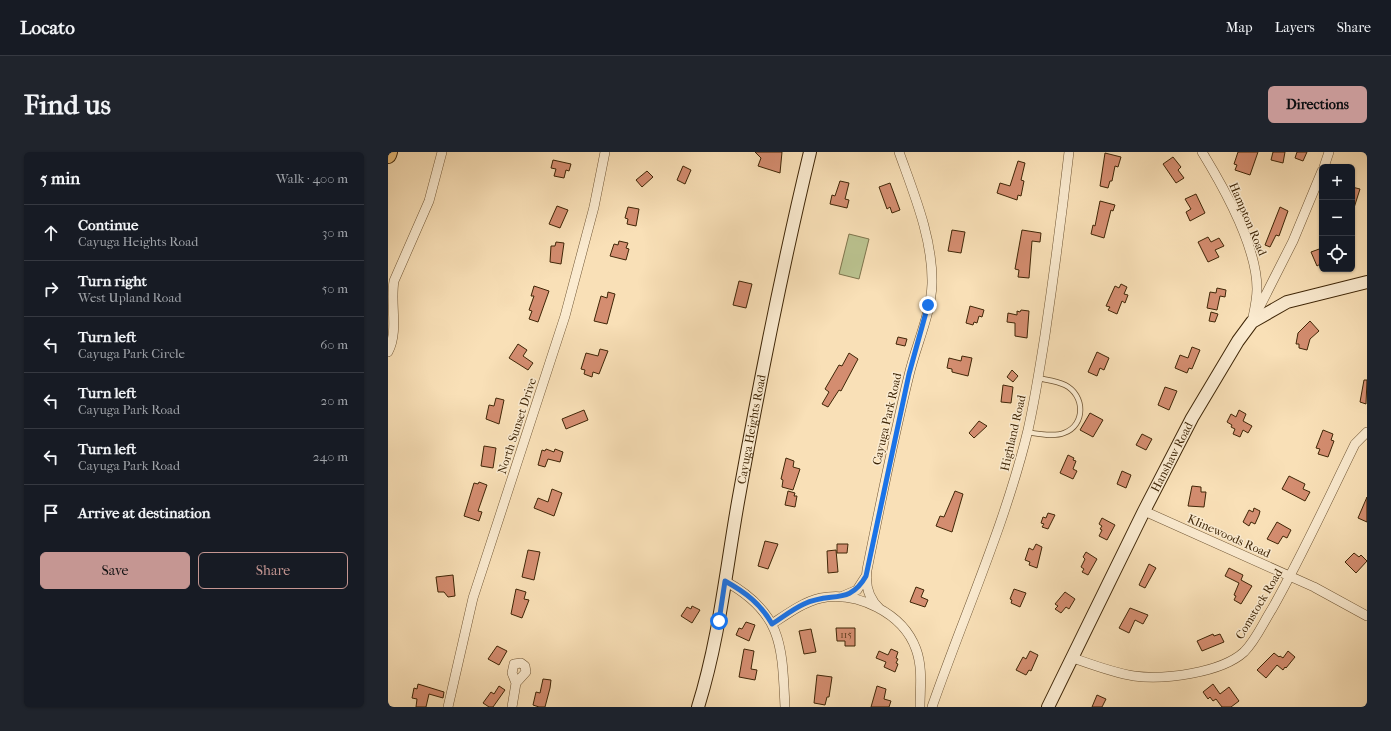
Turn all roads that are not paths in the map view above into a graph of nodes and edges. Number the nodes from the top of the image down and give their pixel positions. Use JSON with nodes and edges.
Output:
{"nodes":[{"id":1,"x":442,"y":152,"type":"edge"},
{"id":2,"x":605,"y":152,"type":"edge"},
{"id":3,"x":810,"y":152,"type":"edge"},
{"id":4,"x":899,"y":152,"type":"edge"},
{"id":5,"x":1070,"y":152,"type":"edge"},
{"id":6,"x":1202,"y":152,"type":"edge"},
{"id":7,"x":1330,"y":152,"type":"edge"},
{"id":8,"x":1325,"y":164,"type":"edge"},
{"id":9,"x":1319,"y":178,"type":"edge"},
{"id":10,"x":1367,"y":282,"type":"edge"},
{"id":11,"x":1252,"y":322,"type":"junction"},
{"id":12,"x":388,"y":352,"type":"edge"},
{"id":13,"x":1038,"y":378,"type":"junction"},
{"id":14,"x":1027,"y":432,"type":"junction"},
{"id":15,"x":1367,"y":432,"type":"edge"},
{"id":16,"x":1144,"y":511,"type":"junction"},
{"id":17,"x":866,"y":576,"type":"junction"},
{"id":18,"x":1290,"y":576,"type":"junction"},
{"id":19,"x":725,"y":581,"type":"junction"},
{"id":20,"x":843,"y":596,"type":"junction"},
{"id":21,"x":880,"y":609,"type":"junction"},
{"id":22,"x":1367,"y":616,"type":"edge"},
{"id":23,"x":772,"y":624,"type":"junction"},
{"id":24,"x":1073,"y":658,"type":"junction"},
{"id":25,"x":516,"y":683,"type":"dead end"},
{"id":26,"x":448,"y":707,"type":"edge"},
{"id":27,"x":512,"y":707,"type":"edge"},
{"id":28,"x":698,"y":707,"type":"edge"},
{"id":29,"x":784,"y":707,"type":"edge"},
{"id":30,"x":920,"y":707,"type":"edge"},
{"id":31,"x":932,"y":707,"type":"edge"},
{"id":32,"x":1048,"y":707,"type":"edge"}],
"edges":[{"from":1,"to":12,"type":"street"},
{"from":2,"to":26,"type":"street","name":"North Sunset Drive"},
{"from":3,"to":19,"type":"street","name":"Cayuga Heights Road"},
{"from":4,"to":17,"type":"street","name":"Cayuga Park Road"},
{"from":5,"to":13,"type":"street","name":"Highland Road"},
{"from":6,"to":11,"type":"street","name":"Hampton Road"},
{"from":7,"to":8,"type":"street"},
{"from":9,"to":11,"type":"street"},
{"from":10,"to":11,"type":"street","name":"Hanshaw Road"},
{"from":11,"to":16,"type":"street","name":"Hanshaw Road"},
{"from":13,"to":14,"type":"street","name":"Highland Road"},
{"from":13,"to":14,"type":"lane"},
{"from":14,"to":31,"type":"street","name":"Highland Road"},
{"from":15,"to":18,"type":"street","name":"Comstock Road"},
{"from":16,"to":18,"type":"street","name":"Klinewoods Road"},
{"from":16,"to":24,"type":"street","name":"Hanshaw Road"},
{"from":17,"to":20,"type":"street","name":"Cayuga Park Road"},
{"from":17,"to":21,"type":"street","name":"Cayuga Park Road"},
{"from":18,"to":22,"type":"street","name":"Klinewoods Road"},
{"from":18,"to":24,"type":"street","name":"Comstock Road"},
{"from":19,"to":23,"type":"street"},
{"from":19,"to":28,"type":"street","name":"Cayuga Heights Road"},
{"from":20,"to":21,"type":"street"},
{"from":20,"to":23,"type":"street"},
{"from":21,"to":30,"type":"street"},
{"from":23,"to":29,"type":"street"},
{"from":24,"to":32,"type":"street","name":"Hanshaw Road"},
{"from":25,"to":27,"type":"street"}]}
